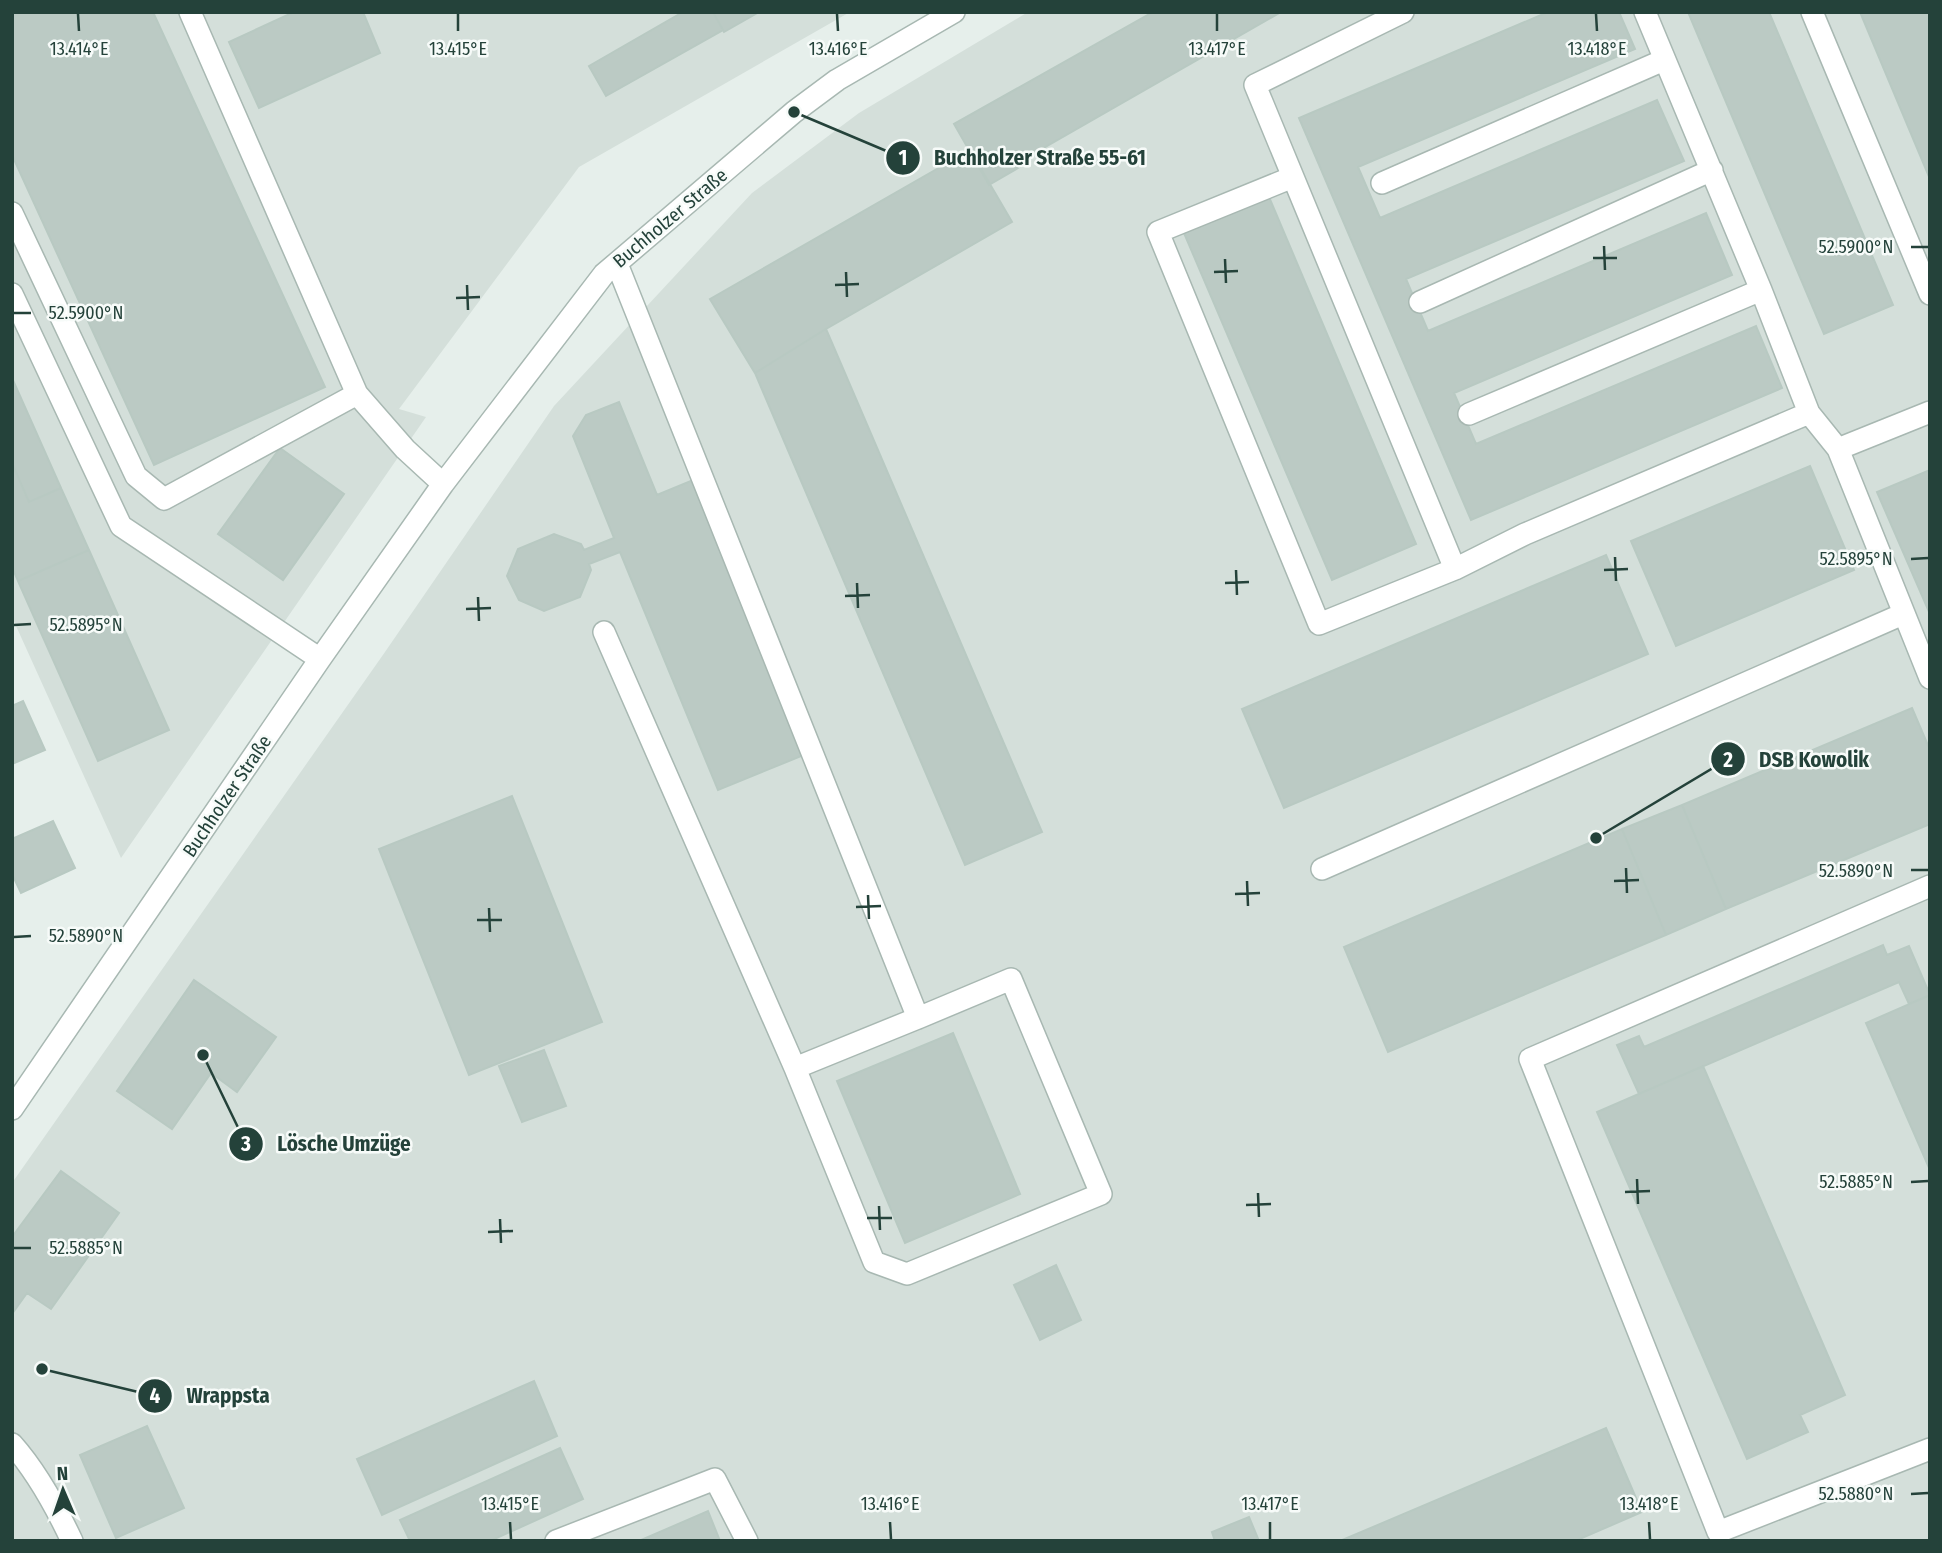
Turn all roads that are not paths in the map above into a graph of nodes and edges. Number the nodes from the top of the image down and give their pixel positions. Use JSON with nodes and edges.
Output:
{"nodes":[{"id":1,"x":190,"y":12,"type":"edge"},
{"id":2,"x":954,"y":12,"type":"edge"},
{"id":3,"x":1403,"y":12,"type":"edge"},
{"id":4,"x":1645,"y":12,"type":"edge"},
{"id":5,"x":1812,"y":12,"type":"edge"},
{"id":6,"x":1664,"y":60,"type":"junction"},
{"id":7,"x":1712,"y":170,"type":"junction"},
{"id":8,"x":1293,"y":177,"type":"junction"},
{"id":9,"x":1382,"y":183,"type":"dead end"},
{"id":10,"x":12,"y":213,"type":"edge"},
{"id":11,"x":617,"y":264,"type":"junction"},
{"id":12,"x":1761,"y":290,"type":"junction"},
{"id":13,"x":12,"y":294,"type":"edge"},
{"id":14,"x":1930,"y":294,"type":"edge"},
{"id":15,"x":1420,"y":302,"type":"dead end"},
{"id":16,"x":357,"y":394,"type":"junction"},
{"id":17,"x":1930,"y":412,"type":"edge"},
{"id":18,"x":1469,"y":414,"type":"dead end"},
{"id":19,"x":1809,"y":414,"type":"junction"},
{"id":20,"x":1838,"y":449,"type":"junction"},
{"id":21,"x":443,"y":484,"type":"junction"},
{"id":22,"x":1455,"y":569,"type":"junction"},
{"id":23,"x":1903,"y":614,"type":"junction"},
{"id":24,"x":604,"y":632,"type":"dead end"},
{"id":25,"x":320,"y":659,"type":"junction"},
{"id":26,"x":1930,"y":678,"type":"edge"},
{"id":27,"x":1322,"y":869,"type":"dead end"},
{"id":28,"x":1930,"y":886,"type":"edge"},
{"id":29,"x":918,"y":1018,"type":"junction"},
{"id":30,"x":795,"y":1068,"type":"junction"},
{"id":31,"x":12,"y":1110,"type":"edge"},
{"id":32,"x":12,"y":1444,"type":"edge"},
{"id":33,"x":1930,"y":1449,"type":"edge"},
{"id":34,"x":72,"y":1541,"type":"edge"},
{"id":35,"x":556,"y":1541,"type":"edge"},
{"id":36,"x":747,"y":1541,"type":"edge"}],
"edges":[{"from":1,"to":16,"type":"street"},
{"from":2,"to":11,"type":"street","name":"Buchholzer Straße"},
{"from":3,"to":8,"type":"street"},
{"from":4,"to":6,"type":"street"},
{"from":5,"to":14,"type":"street"},
{"from":6,"to":7,"type":"street"},
{"from":6,"to":9,"type":"street"},
{"from":7,"to":12,"type":"street"},
{"from":7,"to":15,"type":"street"},
{"from":8,"to":22,"type":"street"},
{"from":8,"to":22,"type":"street"},
{"from":10,"to":16,"type":"street"},
{"from":11,"to":21,"type":"street","name":"Buchholzer Straße"},
{"from":11,"to":29,"type":"street"},
{"from":12,"to":18,"type":"street"},
{"from":12,"to":19,"type":"street"},
{"from":13,"to":25,"type":"street"},
{"from":16,"to":21,"type":"street"},
{"from":17,"to":20,"type":"street"},
{"from":19,"to":20,"type":"street"},
{"from":19,"to":22,"type":"street"},
{"from":20,"to":23,"type":"street"},
{"from":21,"to":25,"type":"street","name":"Buchholzer Straße"},
{"from":23,"to":26,"type":"street"},
{"from":23,"to":27,"type":"street"},
{"from":24,"to":30,"type":"street"},
{"from":25,"to":31,"type":"street","name":"Buchholzer Straße"},
{"from":28,"to":33,"type":"street"},
{"from":29,"to":30,"type":"street"},
{"from":29,"to":30,"type":"street"},
{"from":32,"to":34,"type":"street"},
{"from":35,"to":36,"type":"street"}]}
